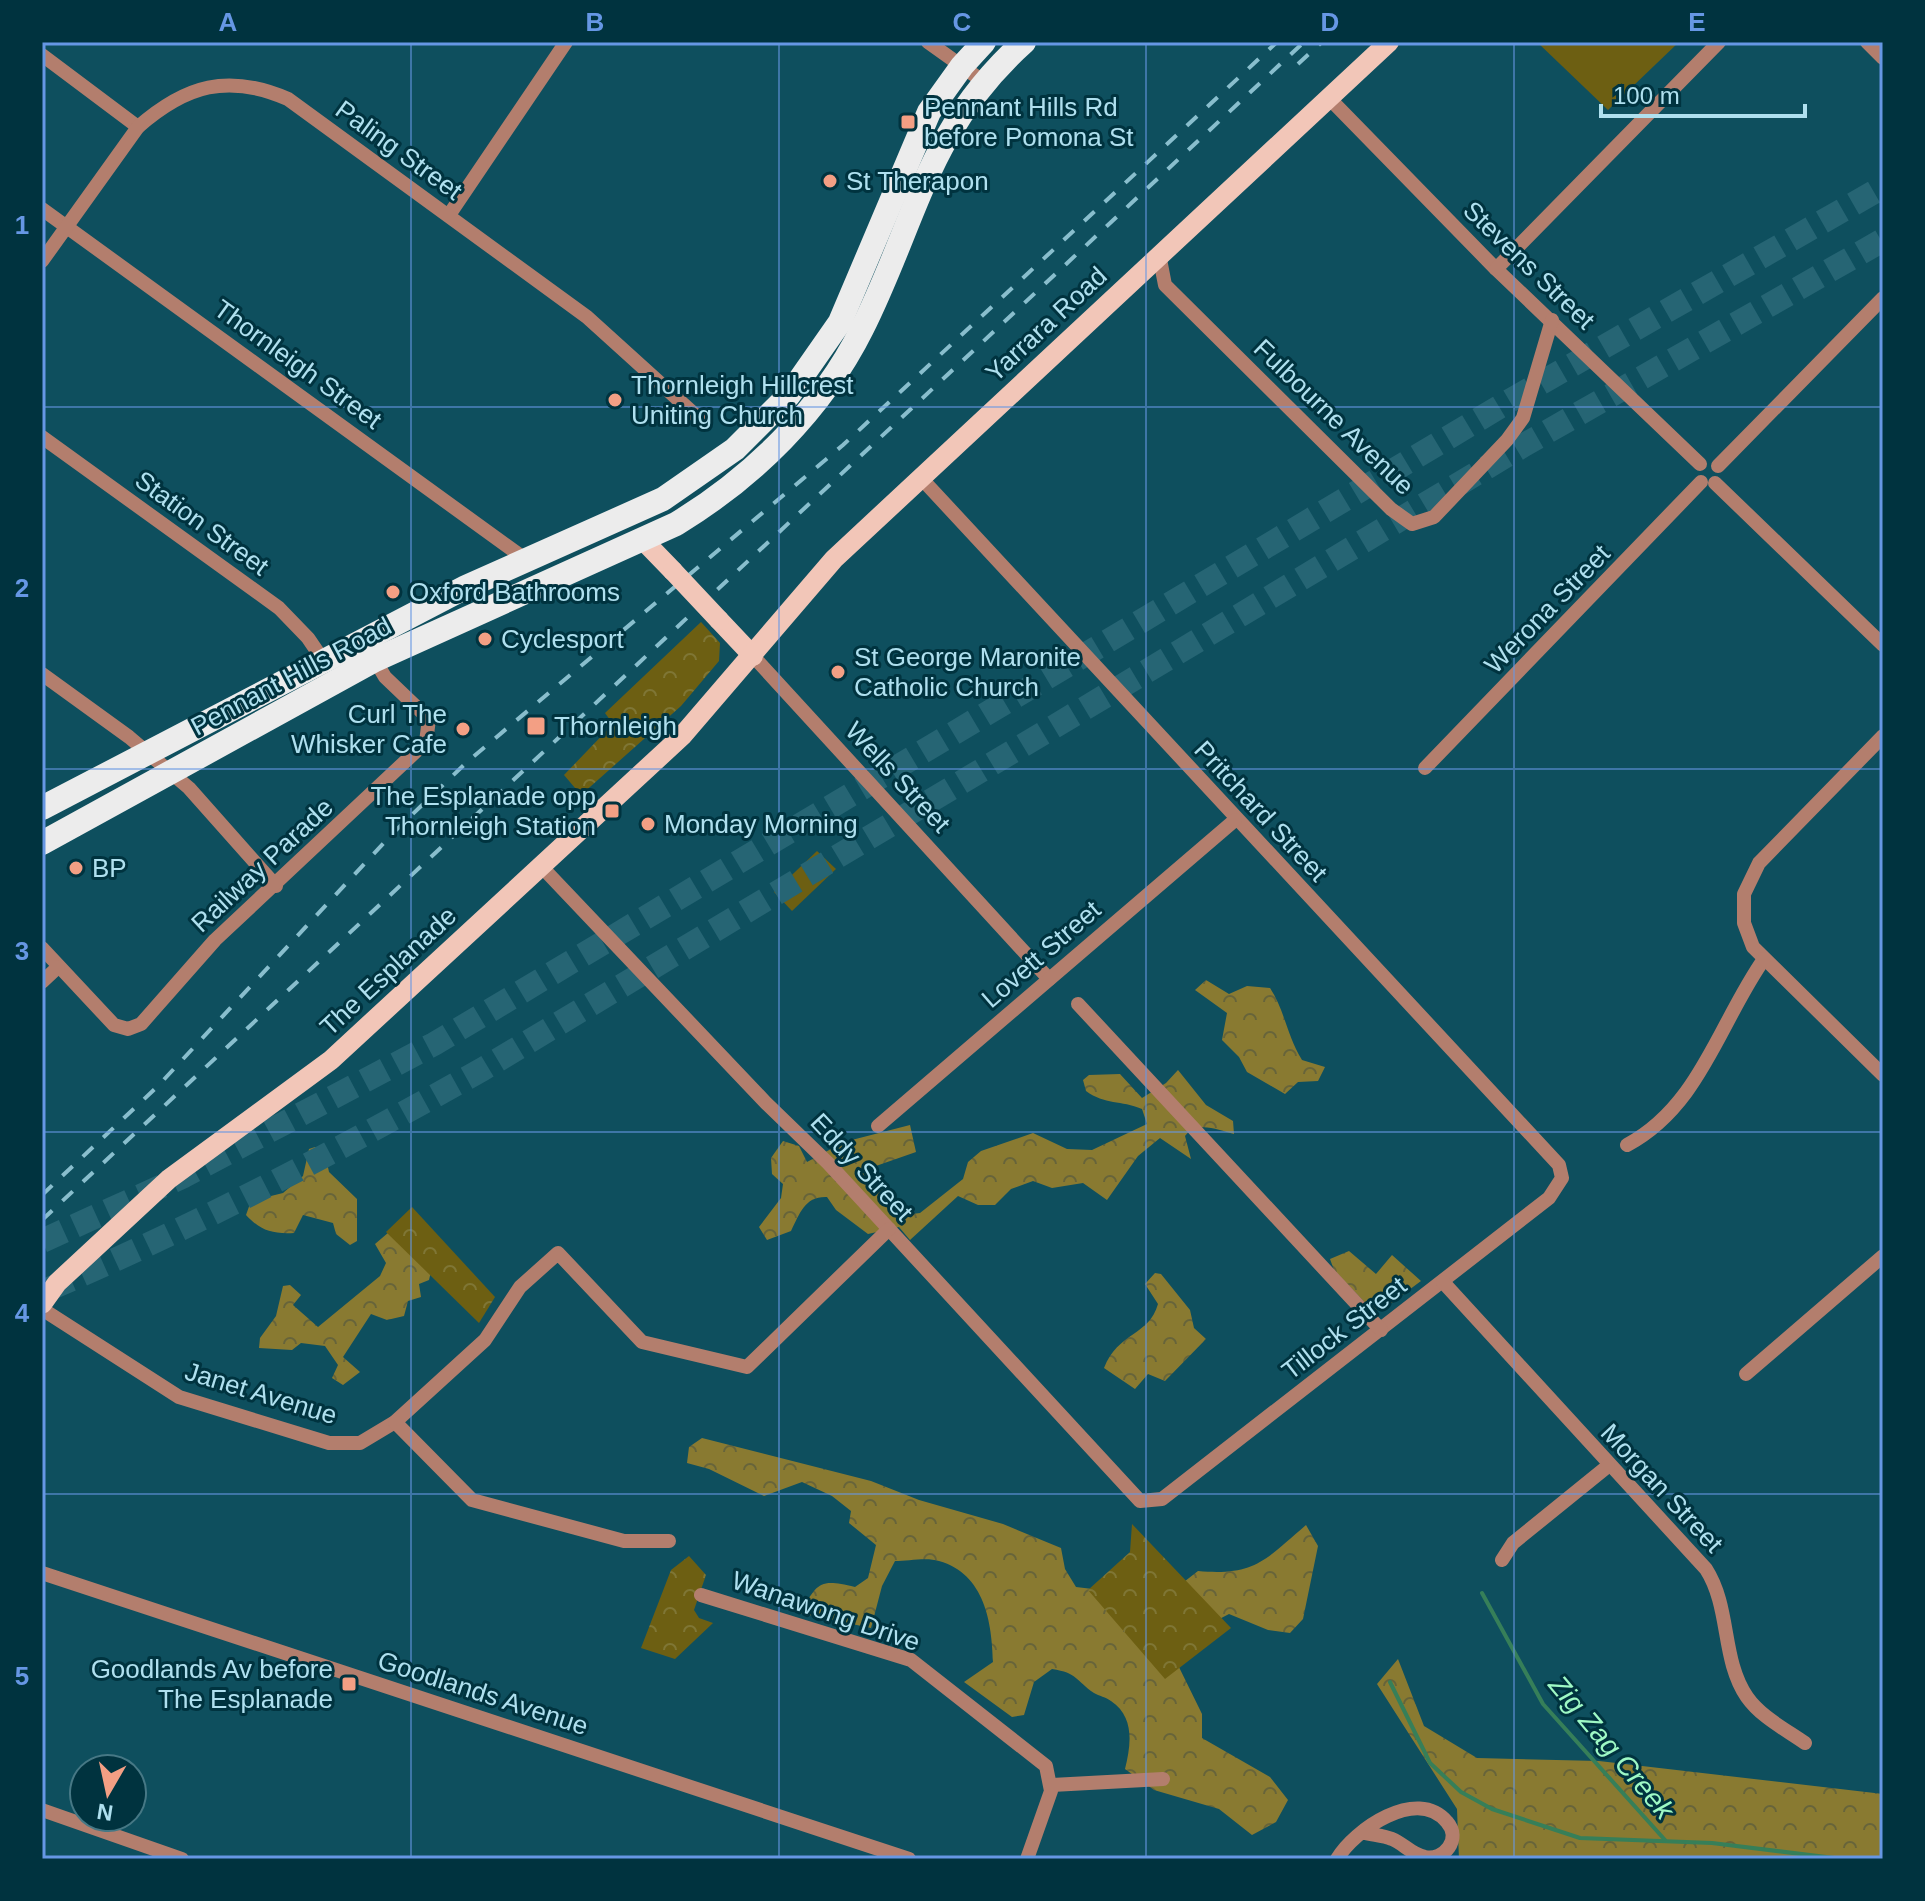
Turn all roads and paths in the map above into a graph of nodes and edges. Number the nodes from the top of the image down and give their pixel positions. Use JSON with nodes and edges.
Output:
{"nodes":[{"id":1,"x":566,"y":42,"type":"edge"},
{"id":2,"x":928,"y":42,"type":"edge"},
{"id":3,"x":984,"y":42,"type":"edge"},
{"id":4,"x":1024,"y":42,"type":"edge"},
{"id":5,"x":1389,"y":42,"type":"edge"},
{"id":6,"x":1719,"y":42,"type":"edge"},
{"id":7,"x":1867,"y":42,"type":"edge"},
{"id":8,"x":42,"y":55,"type":"edge"},
{"id":9,"x":1883,"y":58,"type":"edge"},
{"id":10,"x":962,"y":66,"type":"junction"},
{"id":11,"x":984,"y":82,"type":"junction"},
{"id":12,"x":1328,"y":97,"type":"junction"},
{"id":13,"x":138,"y":127,"type":"junction"},
{"id":14,"x":42,"y":209,"type":"edge"},
{"id":15,"x":449,"y":215,"type":"junction"},
{"id":16,"x":67,"y":227,"type":"junction"},
{"id":17,"x":1159,"y":254,"type":"junction"},
{"id":18,"x":42,"y":261,"type":"edge"},
{"id":19,"x":1496,"y":269,"type":"junction"},
{"id":20,"x":1883,"y":298,"type":"edge"},
{"id":21,"x":1552,"y":320,"type":"junction"},
{"id":22,"x":703,"y":422,"type":"dead end"},
{"id":23,"x":42,"y":437,"type":"edge"},
{"id":24,"x":1700,"y":464,"type":"junction"},
{"id":25,"x":1718,"y":466,"type":"junction"},
{"id":26,"x":921,"y":478,"type":"junction"},
{"id":27,"x":1708,"y":482,"type":"junction"},
{"id":28,"x":643,"y":540,"type":"junction"},
{"id":29,"x":560,"y":544,"type":"junction"},
{"id":30,"x":525,"y":559,"type":"junction"},
{"id":31,"x":1883,"y":645,"type":"edge"},
{"id":32,"x":753,"y":656,"type":"junction"},
{"id":33,"x":323,"y":660,"type":"junction"},
{"id":34,"x":375,"y":660,"type":"junction"},
{"id":35,"x":42,"y":674,"type":"edge"},
{"id":36,"x":1883,"y":736,"type":"edge"},
{"id":37,"x":147,"y":752,"type":"junction"},
{"id":38,"x":1425,"y":768,"type":"dead end"},
{"id":39,"x":172,"y":774,"type":"junction"},
{"id":40,"x":42,"y":808,"type":"edge"},
{"id":41,"x":1235,"y":820,"type":"junction"},
{"id":42,"x":42,"y":843,"type":"edge"},
{"id":43,"x":540,"y":865,"type":"junction"},
{"id":44,"x":276,"y":886,"type":"junction"},
{"id":45,"x":42,"y":948,"type":"edge"},
{"id":46,"x":1764,"y":959,"type":"junction"},
{"id":47,"x":58,"y":967,"type":"junction"},
{"id":48,"x":1049,"y":979,"type":"junction"},
{"id":49,"x":42,"y":982,"type":"edge"},
{"id":50,"x":1078,"y":1004,"type":"dead end"},
{"id":51,"x":1883,"y":1075,"type":"edge"},
{"id":52,"x":878,"y":1126,"type":"dead end"},
{"id":53,"x":1627,"y":1145,"type":"dead end"},
{"id":54,"x":1562,"y":1178,"type":"joint"},
{"id":55,"x":889,"y":1229,"type":"junction"},
{"id":56,"x":1883,"y":1256,"type":"edge"},
{"id":57,"x":1443,"y":1282,"type":"junction"},
{"id":58,"x":42,"y":1307,"type":"edge"},
{"id":59,"x":1381,"y":1330,"type":"junction"},
{"id":60,"x":1746,"y":1374,"type":"dead end"},
{"id":61,"x":395,"y":1422,"type":"junction"},
{"id":62,"x":1608,"y":1466,"type":"junction"},
{"id":63,"x":1146,"y":1503,"type":"joint"},
{"id":64,"x":669,"y":1541,"type":"dead end"},
{"id":65,"x":1502,"y":1560,"type":"dead end"},
{"id":66,"x":42,"y":1573,"type":"edge"},
{"id":67,"x":701,"y":1595,"type":"dead end"},
{"id":68,"x":1805,"y":1743,"type":"dead end"},
{"id":69,"x":1163,"y":1779,"type":"dead end"},
{"id":70,"x":1052,"y":1785,"type":"junction"},
{"id":71,"x":42,"y":1810,"type":"edge"},
{"id":72,"x":1362,"y":1832,"type":"junction"},
{"id":73,"x":182,"y":1859,"type":"edge"},
{"id":74,"x":909,"y":1859,"type":"edge"},
{"id":75,"x":1027,"y":1859,"type":"edge"},
{"id":76,"x":1337,"y":1859,"type":"edge"}],
"edges":[{"from":1,"to":15,"type":"street"},
{"from":2,"to":10,"type":"street"},
{"from":3,"to":10,"type":"highway","name":"Pennant Hills Road"},
{"from":4,"to":11,"type":"highway","name":"Pennant Hills Road"},
{"from":5,"to":12,"type":"main road","name":"Yarrara Road"},
{"from":6,"to":19,"type":"street"},
{"from":7,"to":9,"type":"street"},
{"from":8,"to":13,"type":"street"},
{"from":10,"to":11,"type":"street"},
{"from":10,"to":29,"type":"highway","name":"Pennant Hills Road"},
{"from":11,"to":28,"type":"highway","name":"Pennant Hills Road"},
{"from":12,"to":17,"type":"main road","name":"Yarrara Road"},
{"from":12,"to":19,"type":"street","name":"Stevens Street"},
{"from":13,"to":15,"type":"street","name":"Paling Street"},
{"from":13,"to":16,"type":"street","name":"Paling Street"},
{"from":14,"to":16,"type":"street","name":"Thornleigh Street"},
{"from":15,"to":22,"type":"street","name":"Paling Street"},
{"from":16,"to":18,"type":"street","name":"Paling Street"},
{"from":16,"to":30,"type":"street","name":"Thornleigh Street"},
{"from":17,"to":21,"type":"street","name":"Fulbourne Avenue"},
{"from":17,"to":26,"type":"main road","name":"Yarrara Road"},
{"from":19,"to":21,"type":"street","name":"Stevens Street"},
{"from":20,"to":25,"type":"street"},
{"from":21,"to":24,"type":"street","name":"Stevens Street"},
{"from":23,"to":33,"type":"street","name":"Station Street"},
{"from":24,"to":25,"type":"street"},
{"from":24,"to":27,"type":"street"},
{"from":25,"to":27,"type":"street"},
{"from":26,"to":32,"type":"main road","name":"Yarrara Road"},
{"from":26,"to":41,"type":"street","name":"Pritchard Street"},
{"from":27,"to":31,"type":"street"},
{"from":27,"to":38,"type":"street","name":"Werona Street"},
{"from":28,"to":29,"type":"highway"},
{"from":28,"to":32,"type":"main road","name":"Wells Street","bridge":true},
{"from":28,"to":34,"type":"highway","name":"Pennant Hills Road"},
{"from":29,"to":30,"type":"highway","name":"Pennant Hills Road"},
{"from":30,"to":33,"type":"highway","name":"Pennant Hills Road"},
{"from":32,"to":43,"type":"main road","name":"The Esplanade"},
{"from":32,"to":48,"type":"street","name":"Wells Street"},
{"from":33,"to":37,"type":"highway","name":"Pennant Hills Road"},
{"from":34,"to":39,"type":"highway","name":"Pennant Hills Road"},
{"from":34,"to":44,"type":"street","name":"Railway Parade"},
{"from":35,"to":37,"type":"street"},
{"from":36,"to":46,"type":"street"},
{"from":37,"to":39,"type":"street"},
{"from":37,"to":40,"type":"highway","name":"Pennant Hills Road"},
{"from":39,"to":42,"type":"highway","name":"Pennant Hills Road"},
{"from":39,"to":44,"type":"street"},
{"from":41,"to":48,"type":"street","name":"Lovett Street"},
{"from":41,"to":54,"type":"street","name":"Pritchard Street"},
{"from":43,"to":55,"type":"street","name":"Eddy Street"},
{"from":43,"to":58,"type":"main road","name":"The Esplanade"},
{"from":44,"to":47,"type":"street","name":"Railway Parade"},
{"from":45,"to":47,"type":"street"},
{"from":46,"to":51,"type":"street"},
{"from":46,"to":53,"type":"street"},
{"from":47,"to":49,"type":"street"},
{"from":48,"to":52,"type":"street","name":"Lovett Street"},
{"from":50,"to":59,"type":"street"},
{"from":54,"to":57,"type":"street","name":"Tillock Street"},
{"from":55,"to":61,"type":"street","name":"Janet Avenue"},
{"from":55,"to":63,"type":"street","name":"Eddy Street"},
{"from":56,"to":60,"type":"street"},
{"from":57,"to":59,"type":"street","name":"Tillock Street"},
{"from":57,"to":62,"type":"street","name":"Morgan Street"},
{"from":58,"to":61,"type":"street","name":"Janet Avenue"},
{"from":59,"to":63,"type":"street","name":"Tillock Street"},
{"from":61,"to":64,"type":"street"},
{"from":62,"to":65,"type":"street"},
{"from":62,"to":68,"type":"street","name":"Morgan Street"},
{"from":66,"to":74,"type":"street","name":"Goodlands Avenue"},
{"from":67,"to":70,"type":"street","name":"Wanawong Drive"},
{"from":69,"to":70,"type":"street"},
{"from":70,"to":75,"type":"street"},
{"from":71,"to":73,"type":"street"},
{"from":72,"to":72,"type":"street"},
{"from":72,"to":76,"type":"street"}]}
